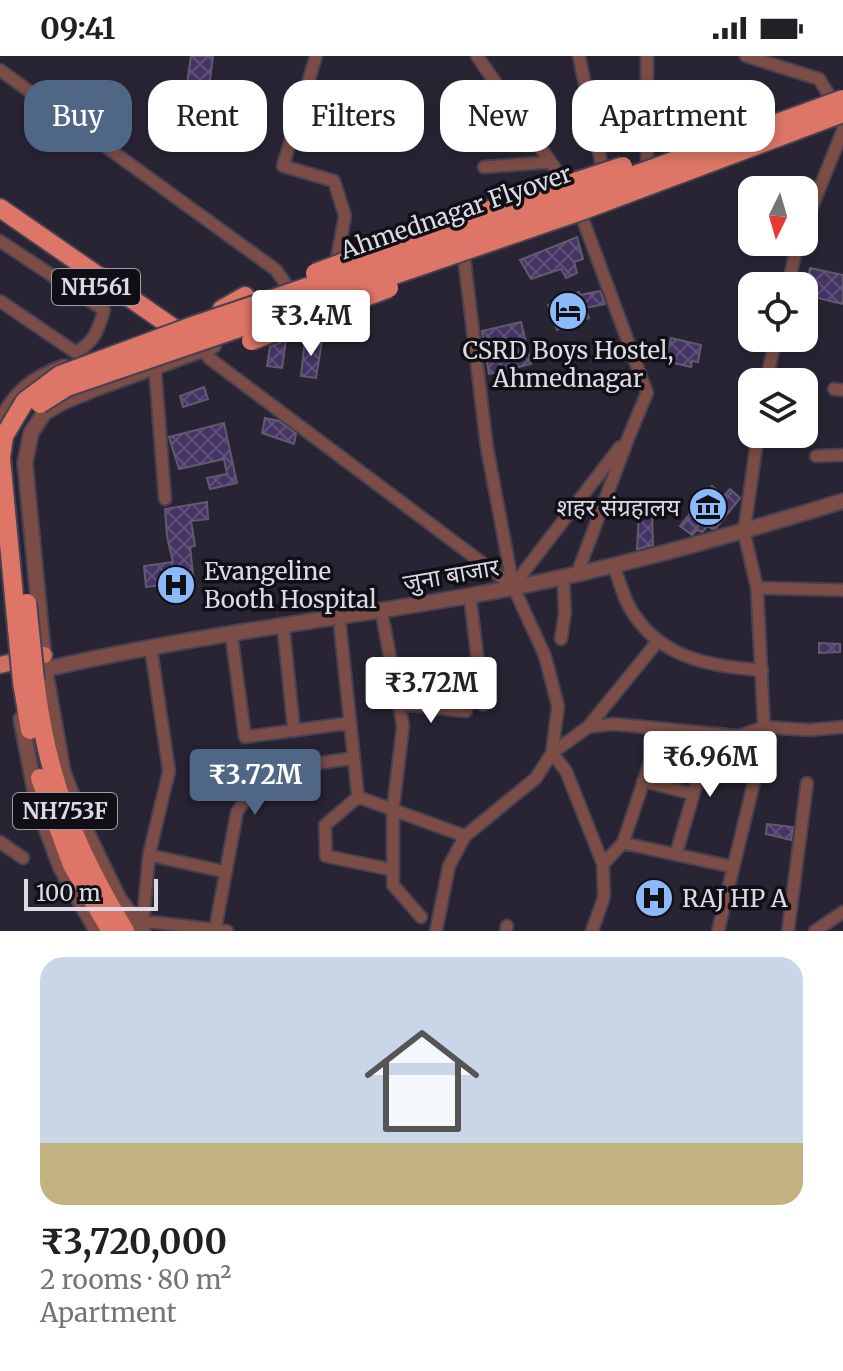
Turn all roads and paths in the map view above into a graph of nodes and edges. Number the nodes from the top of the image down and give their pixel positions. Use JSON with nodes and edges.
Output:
{"nodes":[{"id":1,"x":316,"y":56,"type":"edge"},
{"id":2,"x":477,"y":56,"type":"edge"},
{"id":3,"x":579,"y":56,"type":"edge"},
{"id":4,"x":647,"y":56,"type":"edge"},
{"id":5,"x":746,"y":56,"type":"edge"},
{"id":6,"x":0,"y":70,"type":"edge"},
{"id":7,"x":840,"y":102,"type":"edge"},
{"id":8,"x":843,"y":125,"type":"edge"},
{"id":9,"x":550,"y":162,"type":"junction"},
{"id":10,"x":484,"y":167,"type":"dead end"},
{"id":11,"x":660,"y":169,"type":"junction"},
{"id":12,"x":605,"y":176,"type":"junction"},
{"id":13,"x":569,"y":188,"type":"junction"},
{"id":14,"x":818,"y":190,"type":"edge"},
{"id":15,"x":0,"y":208,"type":"edge"},
{"id":16,"x":582,"y":215,"type":"junction"},
{"id":17,"x":0,"y":222,"type":"edge"},
{"id":18,"x":0,"y":241,"type":"edge"},
{"id":19,"x":464,"y":257,"type":"junction"},
{"id":20,"x":335,"y":269,"type":"junction"},
{"id":21,"x":287,"y":286,"type":"junction"},
{"id":22,"x":0,"y":301,"type":"edge"},
{"id":23,"x":222,"y":309,"type":"junction"},
{"id":24,"x":163,"y":328,"type":"junction"},
{"id":25,"x":243,"y":339,"type":"junction"},
{"id":26,"x":196,"y":353,"type":"junction"},
{"id":27,"x":155,"y":368,"type":"junction"},
{"id":28,"x":6,"y":403,"type":"edge"},
{"id":29,"x":0,"y":422,"type":"edge"},
{"id":30,"x":629,"y":436,"type":"junction"},
{"id":31,"x":756,"y":448,"type":"edge"},
{"id":32,"x":843,"y":455,"type":"edge"},
{"id":33,"x":816,"y":456,"type":"dead end"},
{"id":34,"x":165,"y":499,"type":"dead end"},
{"id":35,"x":843,"y":501,"type":"edge"},
{"id":36,"x":744,"y":532,"type":"junction"},
{"id":37,"x":0,"y":538,"type":"edge"},
{"id":38,"x":613,"y":565,"type":"junction"},
{"id":39,"x":570,"y":575,"type":"junction"},
{"id":40,"x":513,"y":586,"type":"junction"},
{"id":41,"x":757,"y":588,"type":"junction"},
{"id":42,"x":843,"y":590,"type":"edge"},
{"id":43,"x":470,"y":596,"type":"junction"},
{"id":44,"x":381,"y":609,"type":"junction"},
{"id":45,"x":339,"y":616,"type":"junction"},
{"id":46,"x":283,"y":624,"type":"junction"},
{"id":47,"x":231,"y":632,"type":"junction"},
{"id":48,"x":561,"y":639,"type":"dead end"},
{"id":49,"x":658,"y":641,"type":"junction"},
{"id":50,"x":151,"y":649,"type":"junction"},
{"id":51,"x":24,"y":670,"type":"edge"},
{"id":52,"x":762,"y":670,"type":"junction"},
{"id":53,"x":399,"y":704,"type":"junction"},
{"id":54,"x":483,"y":705,"type":"dead end"},
{"id":55,"x":466,"y":711,"type":"dead end"},
{"id":56,"x":350,"y":723,"type":"junction"},
{"id":57,"x":588,"y":727,"type":"junction"},
{"id":58,"x":764,"y":727,"type":"junction"},
{"id":59,"x":843,"y":727,"type":"edge"},
{"id":60,"x":661,"y":729,"type":"junction"},
{"id":61,"x":294,"y":731,"type":"junction"},
{"id":62,"x":711,"y":734,"type":"junction"},
{"id":63,"x":552,"y":753,"type":"junction"},
{"id":64,"x":354,"y":758,"type":"junction"},
{"id":65,"x":643,"y":781,"type":"junction"},
{"id":66,"x":807,"y":783,"type":"dead end"},
{"id":67,"x":693,"y":794,"type":"junction"},
{"id":68,"x":358,"y":797,"type":"junction"},
{"id":69,"x":393,"y":809,"type":"junction"},
{"id":70,"x":465,"y":836,"type":"junction"},
{"id":71,"x":0,"y":842,"type":"edge"},
{"id":72,"x":623,"y":843,"type":"junction"},
{"id":73,"x":676,"y":854,"type":"junction"},
{"id":74,"x":149,"y":855,"type":"junction"},
{"id":75,"x":23,"y":858,"type":"dead end"},
{"id":76,"x":603,"y":864,"type":"junction"},
{"id":77,"x":733,"y":867,"type":"junction"},
{"id":78,"x":393,"y":870,"type":"junction"},
{"id":79,"x":226,"y":872,"type":"junction"},
{"id":80,"x":843,"y":912,"type":"edge"},
{"id":81,"x":421,"y":917,"type":"dead end"},
{"id":82,"x":137,"y":927,"type":"edge"},
{"id":83,"x":221,"y":930,"type":"edge"},
{"id":84,"x":97,"y":931,"type":"edge"},
{"id":85,"x":111,"y":931,"type":"edge"},
{"id":86,"x":436,"y":931,"type":"edge"},
{"id":87,"x":592,"y":931,"type":"edge"},
{"id":88,"x":718,"y":931,"type":"edge"},
{"id":89,"x":788,"y":931,"type":"edge"},
{"id":90,"x":815,"y":931,"type":"edge"}],
"edges":[{"from":1,"to":20,"type":"street"},
{"from":2,"to":9,"type":"street"},
{"from":3,"to":12,"type":"street"},
{"from":4,"to":11,"type":"street"},
{"from":5,"to":7,"type":"street"},
{"from":6,"to":21,"type":"street"},
{"from":7,"to":8,"type":"street"},
{"from":7,"to":11,"type":"highway","name":"Ahmednagar Flyover","bridge":true},
{"from":7,"to":11,"type":"street"},
{"from":8,"to":14,"type":"street"},
{"from":8,"to":16,"type":"street"},
{"from":9,"to":10,"type":"street"},
{"from":9,"to":13,"type":"street"},
{"from":11,"to":12,"type":"street"},
{"from":11,"to":23,"type":"highway","bridge":true},
{"from":11,"to":25,"type":"highway","bridge":true},
{"from":11,"to":26,"type":"highway","name":"Ahmednagar Flyover","bridge":true},
{"from":11,"to":51,"type":"highway","name":"Ahmednagar Flyover","bridge":true},
{"from":12,"to":13,"type":"street"},
{"from":13,"to":16,"type":"street"},
{"from":13,"to":20,"type":"street"},
{"from":15,"to":24,"type":"highway"},
{"from":16,"to":19,"type":"street"},
{"from":16,"to":30,"type":"street"},
{"from":17,"to":24,"type":"highway","number":"NH561"},
{"from":18,"to":22,"type":"street"},
{"from":19,"to":25,"type":"street"},
{"from":19,"to":40,"type":"street"},
{"from":20,"to":21,"type":"street"},
{"from":21,"to":23,"type":"street"},
{"from":23,"to":24,"type":"street"},
{"from":24,"to":26,"type":"highway","number":"NH561"},
{"from":24,"to":28,"type":"street"},
{"from":25,"to":26,"type":"street"},
{"from":26,"to":27,"type":"street"},
{"from":26,"to":40,"type":"street"},
{"from":26,"to":51,"type":"highway","name":"Ahmednagar Flyover","bridge":true},
{"from":27,"to":34,"type":"street"},
{"from":27,"to":51,"type":"street"},
{"from":28,"to":29,"type":"street"},
{"from":30,"to":39,"type":"street"},
{"from":30,"to":40,"type":"street"},
{"from":31,"to":36,"type":"street"},
{"from":32,"to":33,"type":"street"},
{"from":35,"to":36,"type":"street","name":"जुना बाजार"},
{"from":36,"to":38,"type":"street","name":"जुना बाजार"},
{"from":36,"to":41,"type":"street"},
{"from":37,"to":51,"type":"street"},
{"from":38,"to":39,"type":"street","name":"जुना बाजार"},
{"from":38,"to":49,"type":"street"},
{"from":39,"to":40,"type":"street","name":"जुना बाजार"},
{"from":39,"to":48,"type":"street"},
{"from":40,"to":43,"type":"street","name":"जुना बाजार"},
{"from":40,"to":63,"type":"street"},
{"from":41,"to":42,"type":"street"},
{"from":41,"to":52,"type":"street"},
{"from":43,"to":44,"type":"street","name":"जुना बाजार"},
{"from":43,"to":54,"type":"street"},
{"from":44,"to":45,"type":"street","name":"जुना बाजार"},
{"from":44,"to":53,"type":"street"},
{"from":45,"to":46,"type":"street","name":"जुना बाजार"},
{"from":45,"to":56,"type":"street"},
{"from":46,"to":47,"type":"street","name":"जुना बाजार"},
{"from":46,"to":61,"type":"street"},
{"from":47,"to":50,"type":"street","name":"जुना बाजार"},
{"from":47,"to":61,"type":"street"},
{"from":49,"to":52,"type":"street"},
{"from":49,"to":57,"type":"street"},
{"from":50,"to":51,"type":"street","name":"जुना बाजार"},
{"from":50,"to":74,"type":"street"},
{"from":51,"to":82,"type":"highway","name":"Ahmednagar Flyover","number":"NH753F"},
{"from":51,"to":84,"type":"street"},
{"from":51,"to":85,"type":"highway","name":"Ahmednagar Flyover","number":"NH753F"},
{"from":52,"to":58,"type":"street"},
{"from":53,"to":55,"type":"street"},
{"from":53,"to":69,"type":"street"},
{"from":56,"to":61,"type":"street"},
{"from":56,"to":64,"type":"street"},
{"from":57,"to":60,"type":"street"},
{"from":57,"to":63,"type":"street"},
{"from":58,"to":59,"type":"street"},
{"from":58,"to":62,"type":"street"},
{"from":58,"to":77,"type":"street"},
{"from":60,"to":62,"type":"street"},
{"from":60,"to":65,"type":"street"},
{"from":62,"to":67,"type":"street"},
{"from":63,"to":70,"type":"street"},
{"from":63,"to":76,"type":"street"},
{"from":64,"to":68,"type":"street"},
{"from":64,"to":79,"type":"street"},
{"from":65,"to":67,"type":"street"},
{"from":65,"to":72,"type":"street"},
{"from":66,"to":89,"type":"street"},
{"from":67,"to":73,"type":"street"},
{"from":68,"to":69,"type":"street"},
{"from":68,"to":78,"type":"street"},
{"from":69,"to":70,"type":"street"},
{"from":69,"to":78,"type":"street"},
{"from":70,"to":86,"type":"street"},
{"from":71,"to":75,"type":"street"},
{"from":72,"to":73,"type":"street"},
{"from":72,"to":76,"type":"street"},
{"from":73,"to":77,"type":"street"},
{"from":74,"to":79,"type":"street"},
{"from":74,"to":82,"type":"street"},
{"from":76,"to":87,"type":"street"},
{"from":77,"to":88,"type":"street"},
{"from":78,"to":81,"type":"street"},
{"from":79,"to":83,"type":"street"},
{"from":80,"to":90,"type":"street"},
{"from":82,"to":83,"type":"street"}]}
